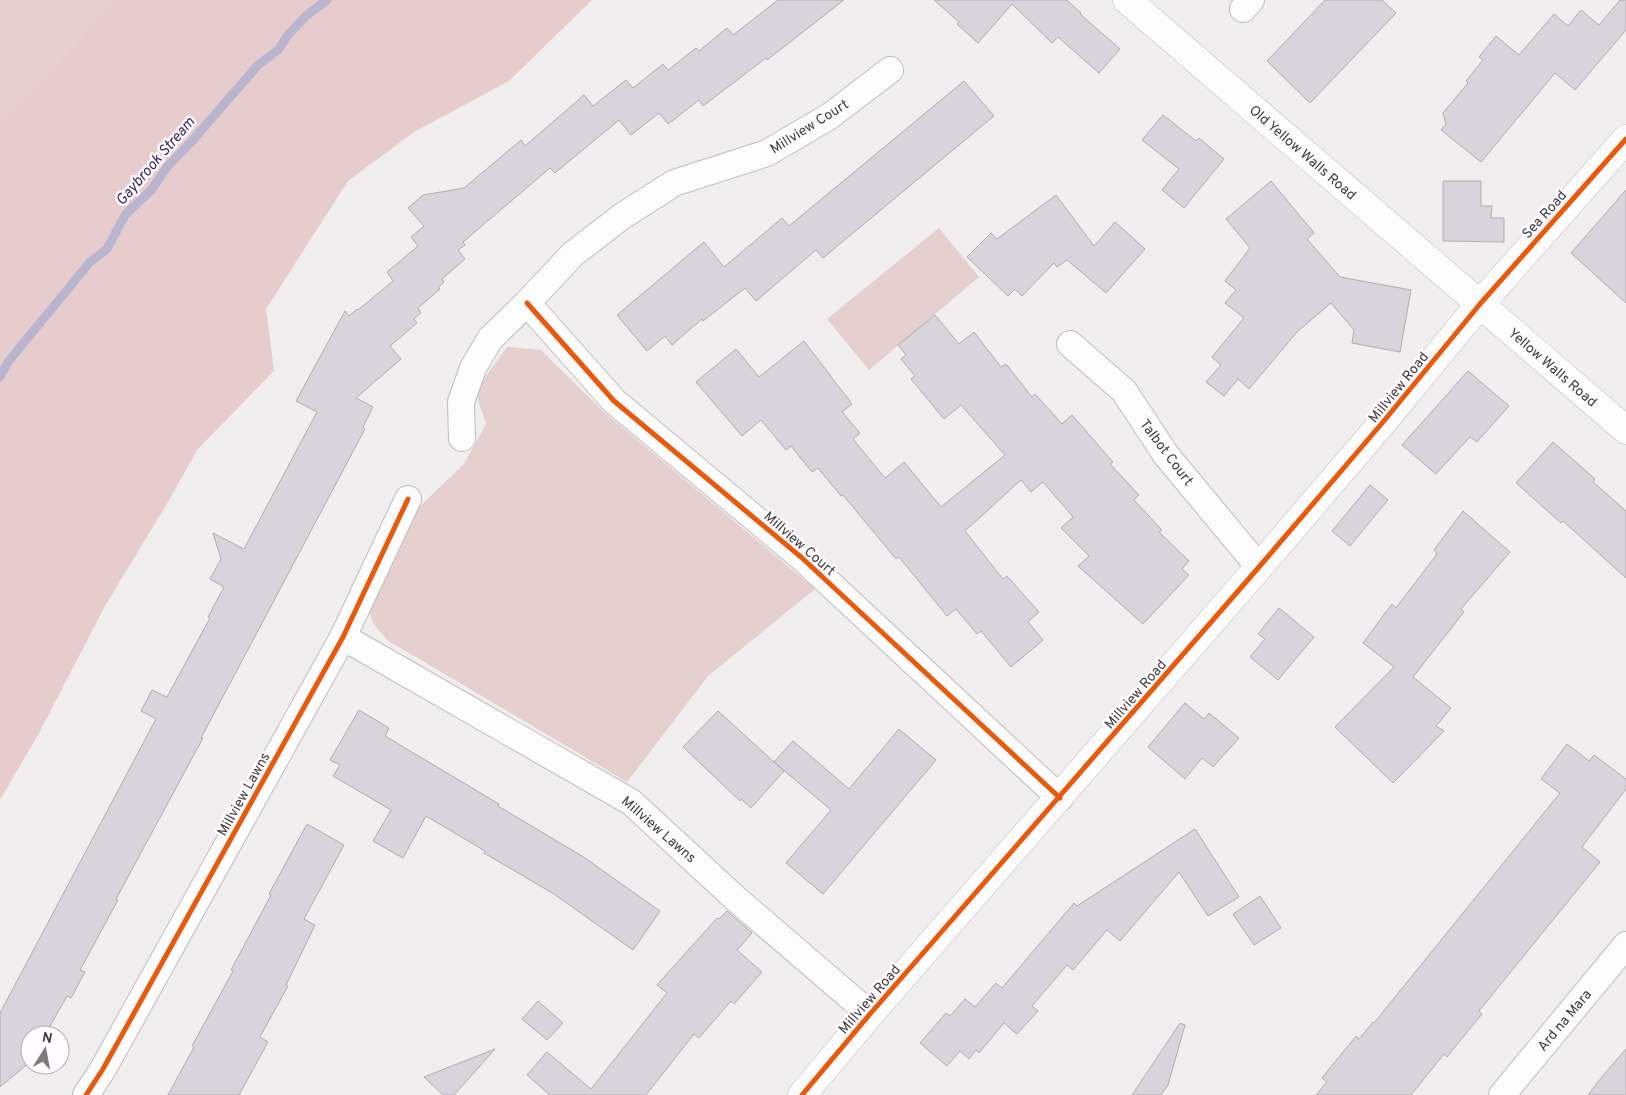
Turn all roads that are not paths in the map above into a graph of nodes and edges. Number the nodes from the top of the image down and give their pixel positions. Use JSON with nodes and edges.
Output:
{"nodes":[{"id":1,"x":1127,"y":0,"type":"edge"},
{"id":2,"x":890,"y":70,"type":"dead end"},
{"id":3,"x":1626,"y":139,"type":"edge"},
{"id":4,"x":527,"y":303,"type":"junction"},
{"id":5,"x":1480,"y":304,"type":"junction"},
{"id":6,"x":1070,"y":344,"type":"dead end"},
{"id":7,"x":1626,"y":430,"type":"edge"},
{"id":8,"x":462,"y":438,"type":"dead end"},
{"id":9,"x":408,"y":499,"type":"dead end"},
{"id":10,"x":1259,"y":567,"type":"junction"},
{"id":11,"x":343,"y":637,"type":"junction"},
{"id":12,"x":1060,"y":798,"type":"junction"},
{"id":13,"x":1626,"y":945,"type":"edge"},
{"id":14,"x":870,"y":1014,"type":"junction"},
{"id":15,"x":86,"y":1095,"type":"edge"},
{"id":16,"x":802,"y":1095,"type":"edge"},
{"id":17,"x":1502,"y":1095,"type":"edge"}],
"edges":[{"from":1,"to":5,"type":"street","name":"Old Yellow Walls Road"},
{"from":2,"to":4,"type":"street","name":"Millview Court"},
{"from":3,"to":5,"type":"street","name":"Sea Road"},
{"from":4,"to":8,"type":"street","name":"Millview Court"},
{"from":4,"to":12,"type":"street","name":"Millview Court"},
{"from":5,"to":7,"type":"street","name":"Yellow Walls Road"},
{"from":5,"to":10,"type":"street","name":"Millview Road"},
{"from":6,"to":10,"type":"street","name":"Talbot Court"},
{"from":9,"to":11,"type":"street","name":"Millview Lawns"},
{"from":10,"to":12,"type":"street","name":"Millview Road"},
{"from":11,"to":14,"type":"street","name":"Millview Lawns"},
{"from":11,"to":15,"type":"street","name":"Millview Lawns"},
{"from":12,"to":14,"type":"street","name":"Millview Road"},
{"from":13,"to":17,"type":"street","name":"Ard na Mara"},
{"from":14,"to":16,"type":"street","name":"Millview Road"}]}
